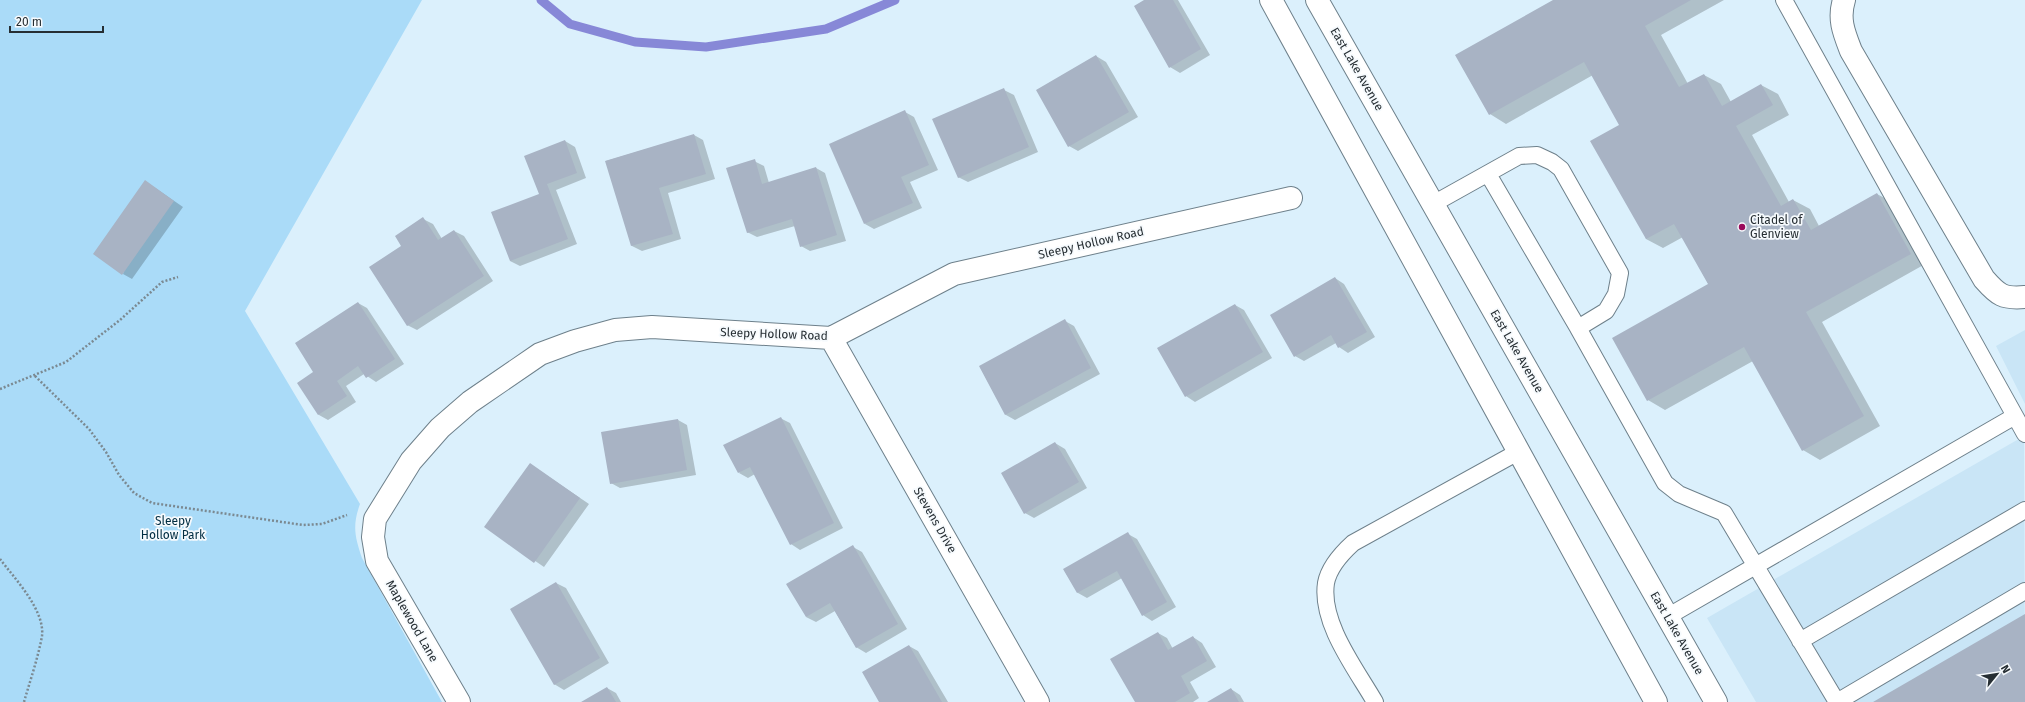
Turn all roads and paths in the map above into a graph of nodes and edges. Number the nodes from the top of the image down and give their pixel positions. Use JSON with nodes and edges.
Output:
{"nodes":[{"id":1,"x":1272,"y":0,"type":"edge"},
{"id":2,"x":1318,"y":0,"type":"edge"},
{"id":3,"x":1784,"y":0,"type":"edge"},
{"id":4,"x":1844,"y":0,"type":"edge"},
{"id":5,"x":1488,"y":174,"type":"junction"},
{"id":6,"x":1291,"y":198,"type":"dead end"},
{"id":7,"x":1433,"y":204,"type":"junction"},
{"id":8,"x":178,"y":277,"type":"dead end"},
{"id":9,"x":2019,"y":298,"type":"edge"},
{"id":10,"x":1578,"y":328,"type":"junction"},
{"id":11,"x":831,"y":338,"type":"junction"},
{"id":12,"x":35,"y":376,"type":"junction"},
{"id":13,"x":0,"y":390,"type":"edge"},
{"id":14,"x":2015,"y":416,"type":"junction"},
{"id":15,"x":2025,"y":434,"type":"edge"},
{"id":16,"x":1518,"y":452,"type":"junction"},
{"id":17,"x":2025,"y":510,"type":"edge"},
{"id":18,"x":347,"y":515,"type":"dead end"},
{"id":19,"x":373,"y":536,"type":"joint"},
{"id":20,"x":0,"y":559,"type":"edge"},
{"id":21,"x":1755,"y":566,"type":"junction"},
{"id":22,"x":2025,"y":591,"type":"edge"},
{"id":23,"x":1667,"y":617,"type":"junction"},
{"id":24,"x":1800,"y":641,"type":"junction"},
{"id":25,"x":24,"y":702,"type":"edge"},
{"id":26,"x":459,"y":702,"type":"edge"},
{"id":27,"x":1038,"y":702,"type":"edge"},
{"id":28,"x":1375,"y":702,"type":"edge"},
{"id":29,"x":1656,"y":702,"type":"edge"},
{"id":30,"x":1716,"y":702,"type":"edge"},
{"id":31,"x":1837,"y":702,"type":"edge"}],
"edges":[{"from":1,"to":16,"type":"street"},
{"from":2,"to":7,"type":"street","name":"East Lake Avenue"},
{"from":3,"to":14,"type":"lane"},
{"from":4,"to":9,"type":"street"},
{"from":5,"to":7,"type":"lane"},
{"from":5,"to":10,"type":"lane"},
{"from":5,"to":10,"type":"lane"},
{"from":6,"to":11,"type":"street","name":"Sleepy Hollow Road"},
{"from":7,"to":23,"type":"street","name":"East Lake Avenue"},
{"from":8,"to":12,"type":"path"},
{"from":10,"to":21,"type":"lane"},
{"from":11,"to":19,"type":"street","name":"Sleepy Hollow Road"},
{"from":11,"to":27,"type":"street","name":"Stevens Drive"},
{"from":12,"to":13,"type":"path"},
{"from":12,"to":18,"type":"path"},
{"from":14,"to":15,"type":"lane"},
{"from":14,"to":21,"type":"lane"},
{"from":16,"to":28,"type":"lane"},
{"from":16,"to":29,"type":"street"},
{"from":17,"to":24,"type":"lane"},
{"from":19,"to":26,"type":"street","name":"Maplewood Lane"},
{"from":20,"to":25,"type":"path"},
{"from":21,"to":23,"type":"lane"},
{"from":21,"to":24,"type":"lane"},
{"from":22,"to":31,"type":"lane"},
{"from":23,"to":30,"type":"street","name":"East Lake Avenue"},
{"from":24,"to":31,"type":"lane"}]}
